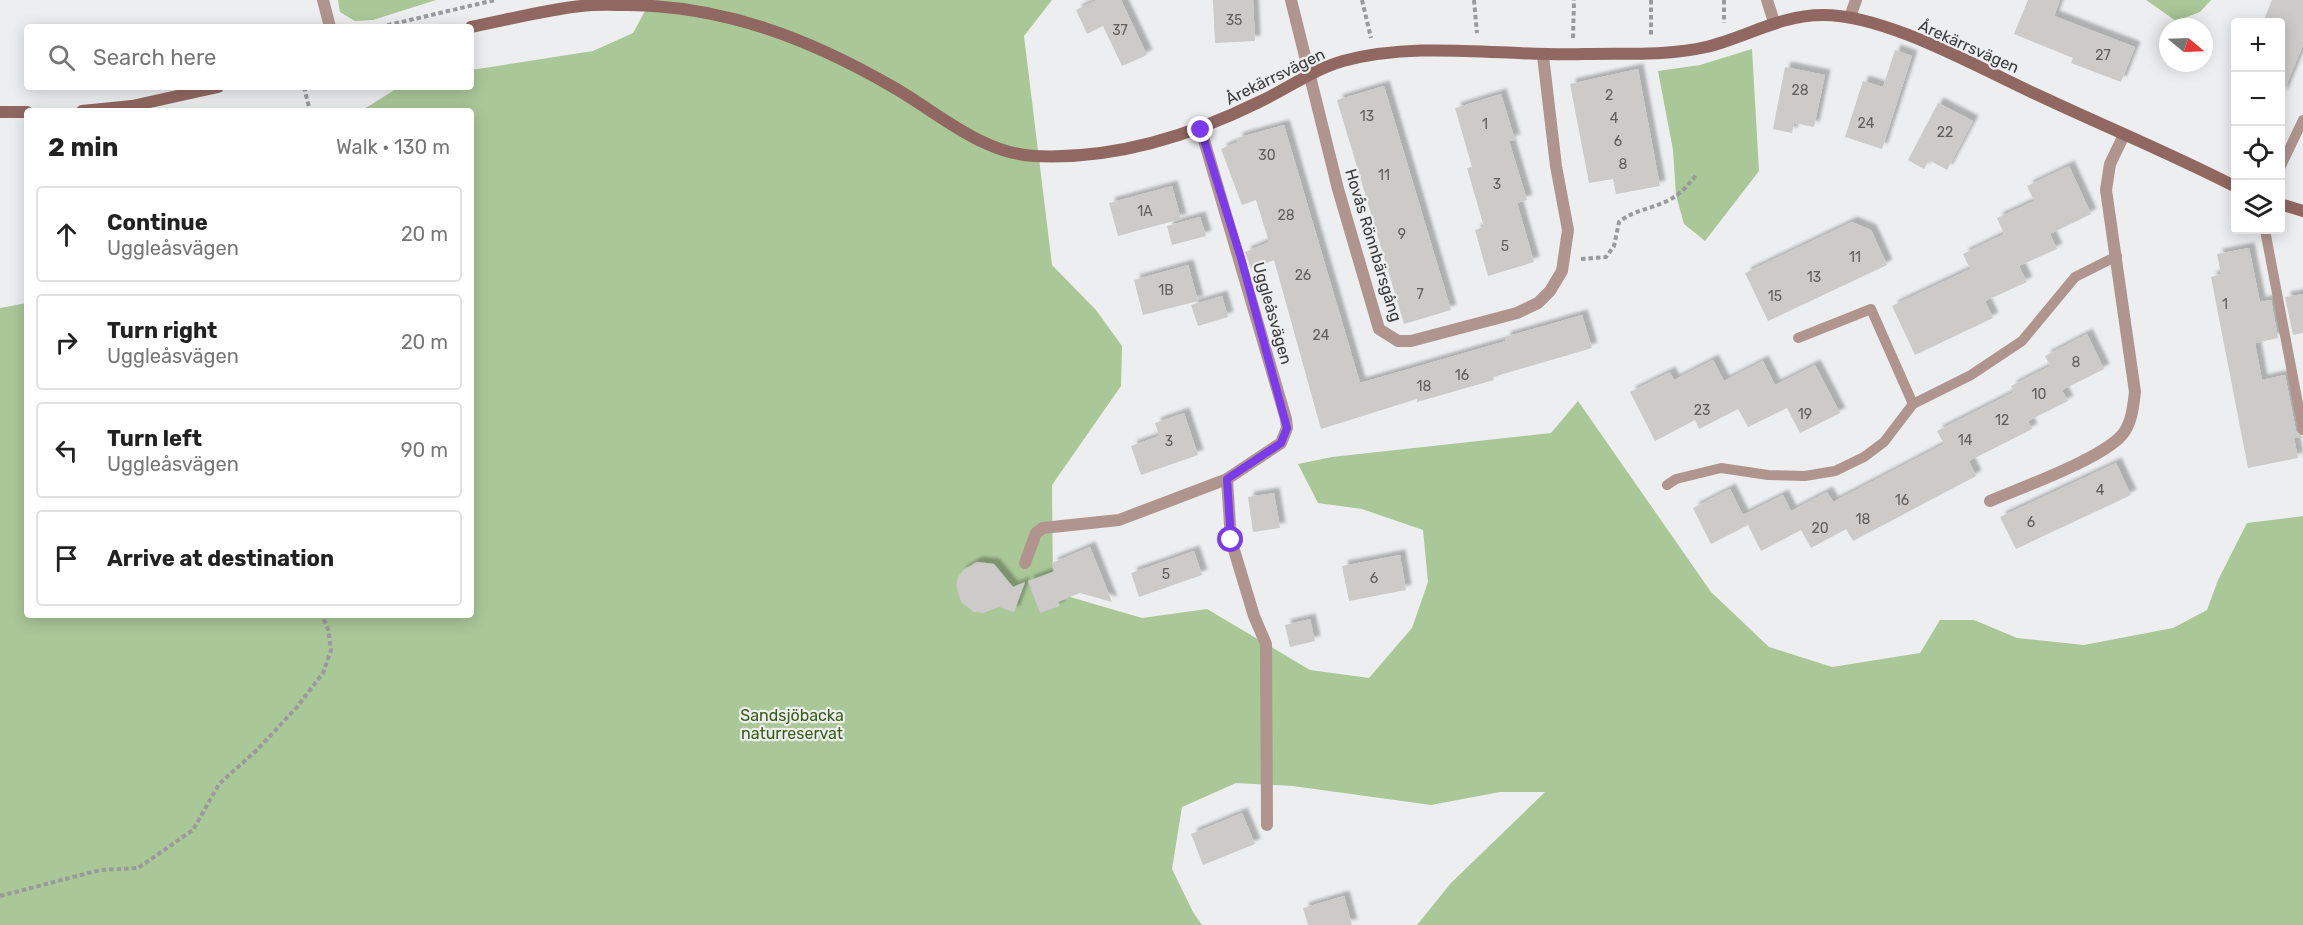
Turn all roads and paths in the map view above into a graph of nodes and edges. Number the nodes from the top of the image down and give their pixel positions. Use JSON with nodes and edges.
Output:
{"nodes":[{"id":1,"x":323,"y":0,"type":"edge"},
{"id":2,"x":495,"y":0,"type":"edge"},
{"id":3,"x":1290,"y":0,"type":"edge"},
{"id":4,"x":1362,"y":0,"type":"edge"},
{"id":5,"x":1474,"y":0,"type":"edge"},
{"id":6,"x":1574,"y":0,"type":"edge"},
{"id":7,"x":1651,"y":0,"type":"edge"},
{"id":8,"x":1767,"y":0,"type":"edge"},
{"id":9,"x":1856,"y":0,"type":"edge"},
{"id":10,"x":1850,"y":17,"type":"junction"},
{"id":11,"x":1732,"y":21,"type":"dead end"},
{"id":12,"x":1774,"y":22,"type":"junction"},
{"id":13,"x":329,"y":24,"type":"edge"},
{"id":14,"x":393,"y":24,"type":"edge"},
{"id":15,"x":474,"y":26,"type":"edge"},
{"id":16,"x":1715,"y":27,"type":"dead end"},
{"id":17,"x":1467,"y":33,"type":"dead end"},
{"id":18,"x":1477,"y":33,"type":"junction"},
{"id":19,"x":1487,"y":34,"type":"dead end"},
{"id":20,"x":1651,"y":36,"type":"junction"},
{"id":21,"x":1660,"y":36,"type":"dead end"},
{"id":22,"x":1380,"y":37,"type":"dead end"},
{"id":23,"x":1640,"y":37,"type":"dead end"},
{"id":24,"x":1371,"y":38,"type":"junction"},
{"id":25,"x":1562,"y":38,"type":"dead end"},
{"id":26,"x":1573,"y":39,"type":"junction"},
{"id":27,"x":1584,"y":39,"type":"dead end"},
{"id":28,"x":1361,"y":41,"type":"dead end"},
{"id":29,"x":1647,"y":52,"type":"junction"},
{"id":30,"x":1543,"y":56,"type":"junction"},
{"id":31,"x":1309,"y":74,"type":"junction"},
{"id":32,"x":204,"y":90,"type":"edge"},
{"id":33,"x":305,"y":90,"type":"edge"},
{"id":34,"x":112,"y":108,"type":"edge"},
{"id":35,"x":309,"y":108,"type":"edge"},
{"id":36,"x":0,"y":111,"type":"edge"},
{"id":37,"x":24,"y":112,"type":"edge"},
{"id":38,"x":2303,"y":120,"type":"edge"},
{"id":39,"x":1201,"y":130,"type":"junction"},
{"id":40,"x":2124,"y":135,"type":"junction"},
{"id":41,"x":2285,"y":158,"type":"edge"},
{"id":42,"x":1698,"y":174,"type":"dead end"},
{"id":43,"x":2231,"y":185,"type":"edge"},
{"id":44,"x":2285,"y":206,"type":"edge"},
{"id":45,"x":2303,"y":211,"type":"edge"},
{"id":46,"x":2266,"y":234,"type":"edge"},
{"id":47,"x":2117,"y":256,"type":"junction"},
{"id":48,"x":1566,"y":259,"type":"junction"},
{"id":49,"x":1798,"y":338,"type":"dead end"},
{"id":50,"x":1913,"y":404,"type":"junction"},
{"id":51,"x":2303,"y":430,"type":"edge"},
{"id":52,"x":1227,"y":479,"type":"junction"},
{"id":53,"x":1667,"y":485,"type":"dead end"},
{"id":54,"x":1990,"y":501,"type":"dead end"},
{"id":55,"x":1025,"y":563,"type":"dead end"},
{"id":56,"x":323,"y":618,"type":"edge"},
{"id":57,"x":1267,"y":825,"type":"dead end"},
{"id":58,"x":0,"y":896,"type":"edge"}],
"edges":[{"from":1,"to":13,"type":"street"},
{"from":2,"to":14,"type":"path"},
{"from":3,"to":31,"type":"street","name":"Hovås Rönnbärsgång"},
{"from":4,"to":24,"type":"path"},
{"from":5,"to":18,"type":"path"},
{"from":6,"to":26,"type":"path"},
{"from":7,"to":20,"type":"path"},
{"from":8,"to":12,"type":"street"},
{"from":9,"to":10,"type":"street"},
{"from":10,"to":12,"type":"street","name":"Årekärrsvägen"},
{"from":10,"to":40,"type":"street","name":"Årekärrsvägen"},
{"from":11,"to":16,"type":"path"},
{"from":12,"to":29,"type":"street","name":"Årekärrsvägen"},
{"from":15,"to":39,"type":"street","name":"Årekärrsvägen"},
{"from":17,"to":18,"type":"path"},
{"from":18,"to":19,"type":"path"},
{"from":20,"to":21,"type":"path"},
{"from":20,"to":23,"type":"path"},
{"from":20,"to":29,"type":"path"},
{"from":22,"to":24,"type":"path"},
{"from":24,"to":28,"type":"path"},
{"from":25,"to":26,"type":"path"},
{"from":26,"to":27,"type":"path"},
{"from":29,"to":30,"type":"street","name":"Årekärrsvägen"},
{"from":30,"to":31,"type":"street","name":"Årekärrsvägen"},
{"from":30,"to":48,"type":"street","name":"Hovås Rönnbärsgång"},
{"from":31,"to":39,"type":"street","name":"Årekärrsvägen"},
{"from":31,"to":48,"type":"street","name":"Hovås Rönnbärsgång"},
{"from":32,"to":34,"type":"street"},
{"from":33,"to":35,"type":"path"},
{"from":36,"to":37,"type":"street"},
{"from":38,"to":41,"type":"lane"},
{"from":39,"to":52,"type":"street","name":"Uggleåsvägen"},
{"from":40,"to":43,"type":"street","name":"Årekärrsvägen"},
{"from":40,"to":47,"type":"street"},
{"from":42,"to":48,"type":"path"},
{"from":44,"to":45,"type":"street"},
{"from":46,"to":51,"type":"lane"},
{"from":47,"to":50,"type":"lane"},
{"from":47,"to":54,"type":"street"},
{"from":49,"to":50,"type":"lane"},
{"from":50,"to":53,"type":"lane"},
{"from":52,"to":55,"type":"street","name":"Uggleåsvägen"},
{"from":52,"to":57,"type":"street"},
{"from":56,"to":58,"type":"path"}]}
